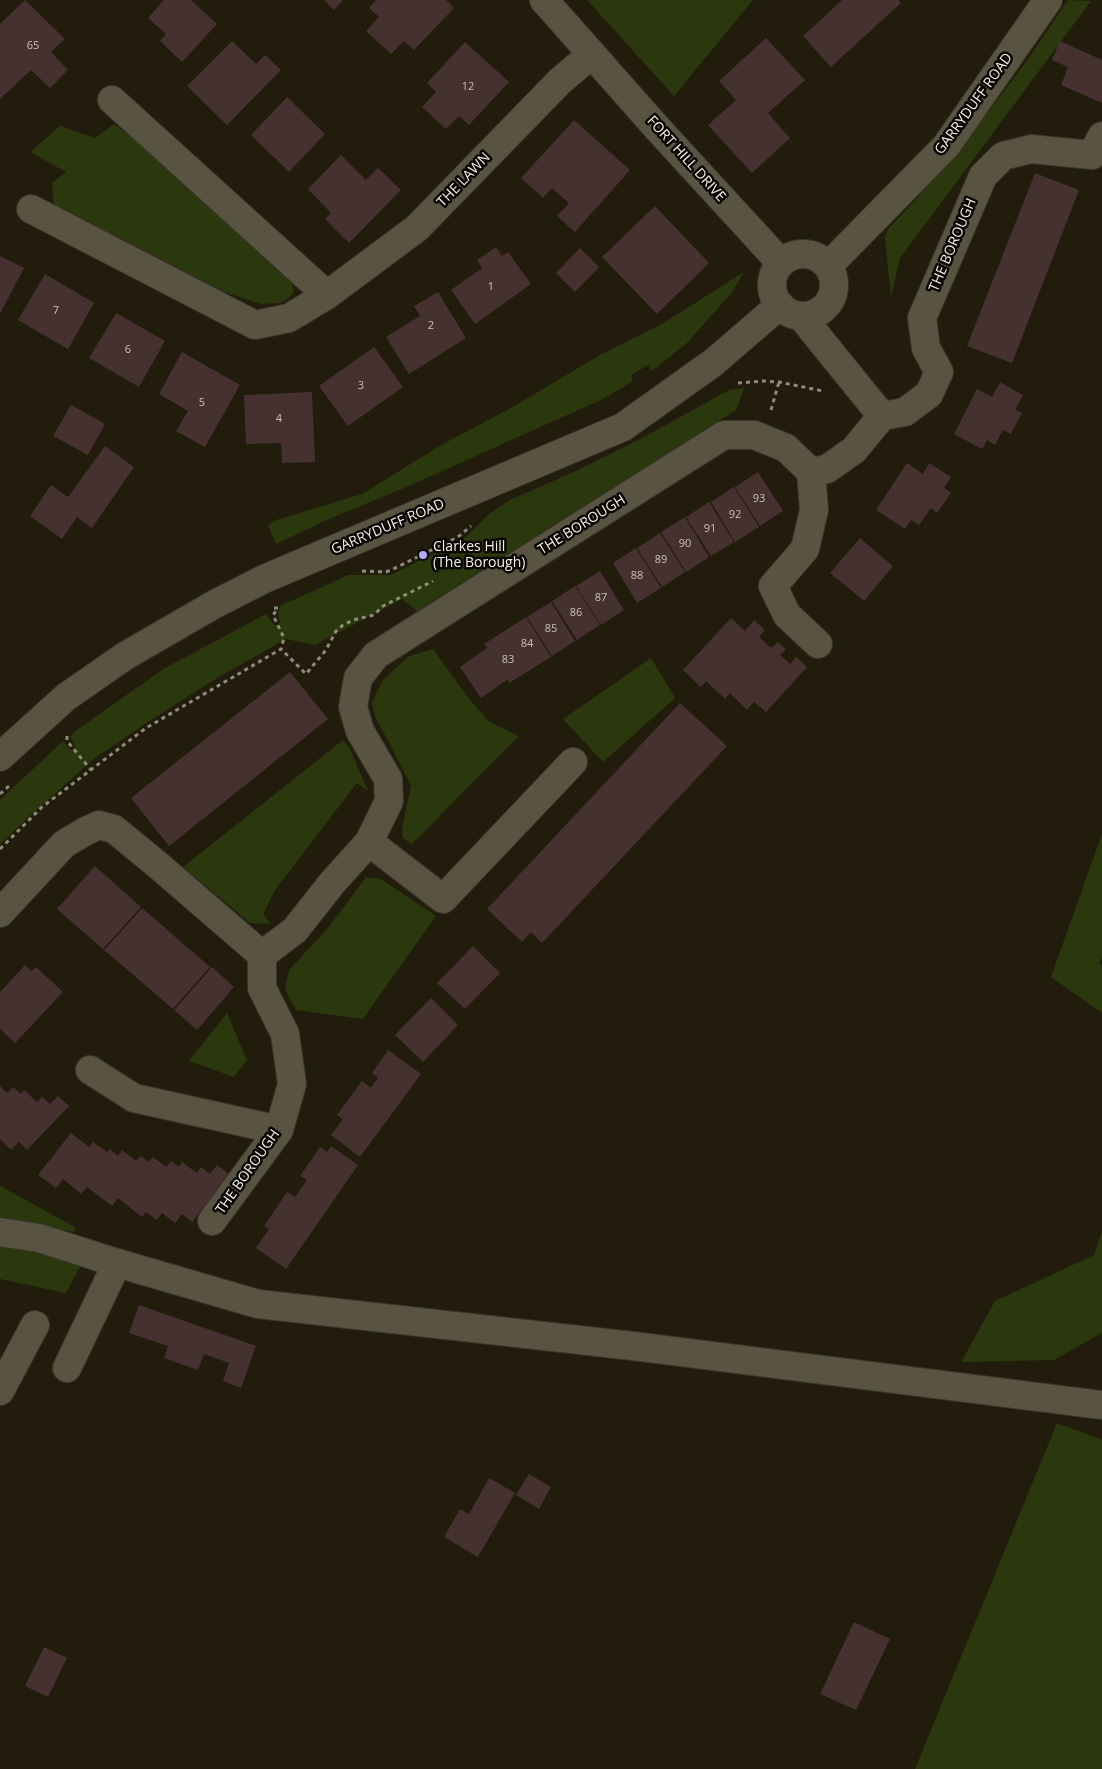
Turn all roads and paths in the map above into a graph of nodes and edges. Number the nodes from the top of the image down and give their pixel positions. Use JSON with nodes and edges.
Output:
{"nodes":[{"id":1,"x":544,"y":0,"type":"edge"},
{"id":2,"x":1048,"y":0,"type":"edge"},
{"id":3,"x":592,"y":54,"type":"junction"},
{"id":4,"x":112,"y":100,"type":"dead end"},
{"id":5,"x":1102,"y":136,"type":"edge"},
{"id":6,"x":31,"y":209,"type":"dead end"},
{"id":7,"x":781,"y":263,"type":"junction"},
{"id":8,"x":828,"y":266,"type":"junction"},
{"id":9,"x":326,"y":295,"type":"junction"},
{"id":10,"x":791,"y":311,"type":"junction"},
{"id":11,"x":779,"y":382,"type":"junction"},
{"id":12,"x":734,"y":384,"type":"dead end"},
{"id":13,"x":827,"y":393,"type":"dead end"},
{"id":14,"x":769,"y":416,"type":"dead end"},
{"id":15,"x":882,"y":416,"type":"junction"},
{"id":16,"x":811,"y":472,"type":"junction"},
{"id":17,"x":477,"y":520,"type":"dead end"},
{"id":18,"x":355,"y":571,"type":"dead end"},
{"id":19,"x":436,"y":580,"type":"dead end"},
{"id":20,"x":276,"y":604,"type":"dead end"},
{"id":21,"x":818,"y":644,"type":"dead end"},
{"id":22,"x":281,"y":649,"type":"junction"},
{"id":23,"x":70,"y":731,"type":"dead end"},
{"id":24,"x":0,"y":757,"type":"edge"},
{"id":25,"x":573,"y":762,"type":"dead end"},
{"id":26,"x":91,"y":770,"type":"junction"},
{"id":27,"x":12,"y":783,"type":"dead end"},
{"id":28,"x":0,"y":794,"type":"edge"},
{"id":29,"x":369,"y":842,"type":"junction"},
{"id":30,"x":0,"y":849,"type":"edge"},
{"id":31,"x":0,"y":913,"type":"edge"},
{"id":32,"x":262,"y":955,"type":"junction"},
{"id":33,"x":90,"y":1070,"type":"dead end"},
{"id":34,"x":279,"y":1130,"type":"junction"},
{"id":35,"x":212,"y":1222,"type":"dead end"},
{"id":36,"x":0,"y":1232,"type":"edge"},
{"id":37,"x":117,"y":1263,"type":"junction"},
{"id":38,"x":35,"y":1325,"type":"dead end"},
{"id":39,"x":67,"y":1368,"type":"dead end"},
{"id":40,"x":0,"y":1391,"type":"edge"},
{"id":41,"x":1102,"y":1405,"type":"edge"}],
"edges":[{"from":1,"to":3,"type":"street","name":"FORT HILL DRIVE"},
{"from":2,"to":8,"type":"street","name":"GARRYDUFF ROAD"},
{"from":3,"to":7,"type":"street","name":"FORT HILL DRIVE"},
{"from":3,"to":9,"type":"street","name":"THE LAWN"},
{"from":4,"to":9,"type":"street"},
{"from":5,"to":15,"type":"street","name":"THE BOROUGH"},
{"from":6,"to":9,"type":"street","name":"THE LAWN"},
{"from":7,"to":8,"type":"street"},
{"from":7,"to":10,"type":"street"},
{"from":8,"to":10,"type":"street","name":"GARRYDUFF ROAD"},
{"from":10,"to":15,"type":"street"},
{"from":10,"to":24,"type":"street","name":"GARRYDUFF ROAD"},
{"from":11,"to":12,"type":"path"},
{"from":11,"to":13,"type":"path"},
{"from":11,"to":14,"type":"path"},
{"from":15,"to":16,"type":"street"},
{"from":16,"to":21,"type":"street"},
{"from":16,"to":29,"type":"street","name":"THE BOROUGH"},
{"from":17,"to":18,"type":"path"},
{"from":19,"to":22,"type":"path"},
{"from":20,"to":22,"type":"path"},
{"from":22,"to":26,"type":"path"},
{"from":23,"to":26,"type":"path"},
{"from":25,"to":29,"type":"street"},
{"from":26,"to":30,"type":"path"},
{"from":27,"to":28,"type":"path"},
{"from":29,"to":32,"type":"street","name":"THE BOROUGH"},
{"from":31,"to":32,"type":"street"},
{"from":32,"to":34,"type":"street","name":"THE BOROUGH"},
{"from":33,"to":34,"type":"street"},
{"from":34,"to":35,"type":"street","name":"THE BOROUGH"},
{"from":36,"to":37,"type":"street"},
{"from":37,"to":39,"type":"street"},
{"from":37,"to":41,"type":"street"},
{"from":38,"to":40,"type":"street"}]}
